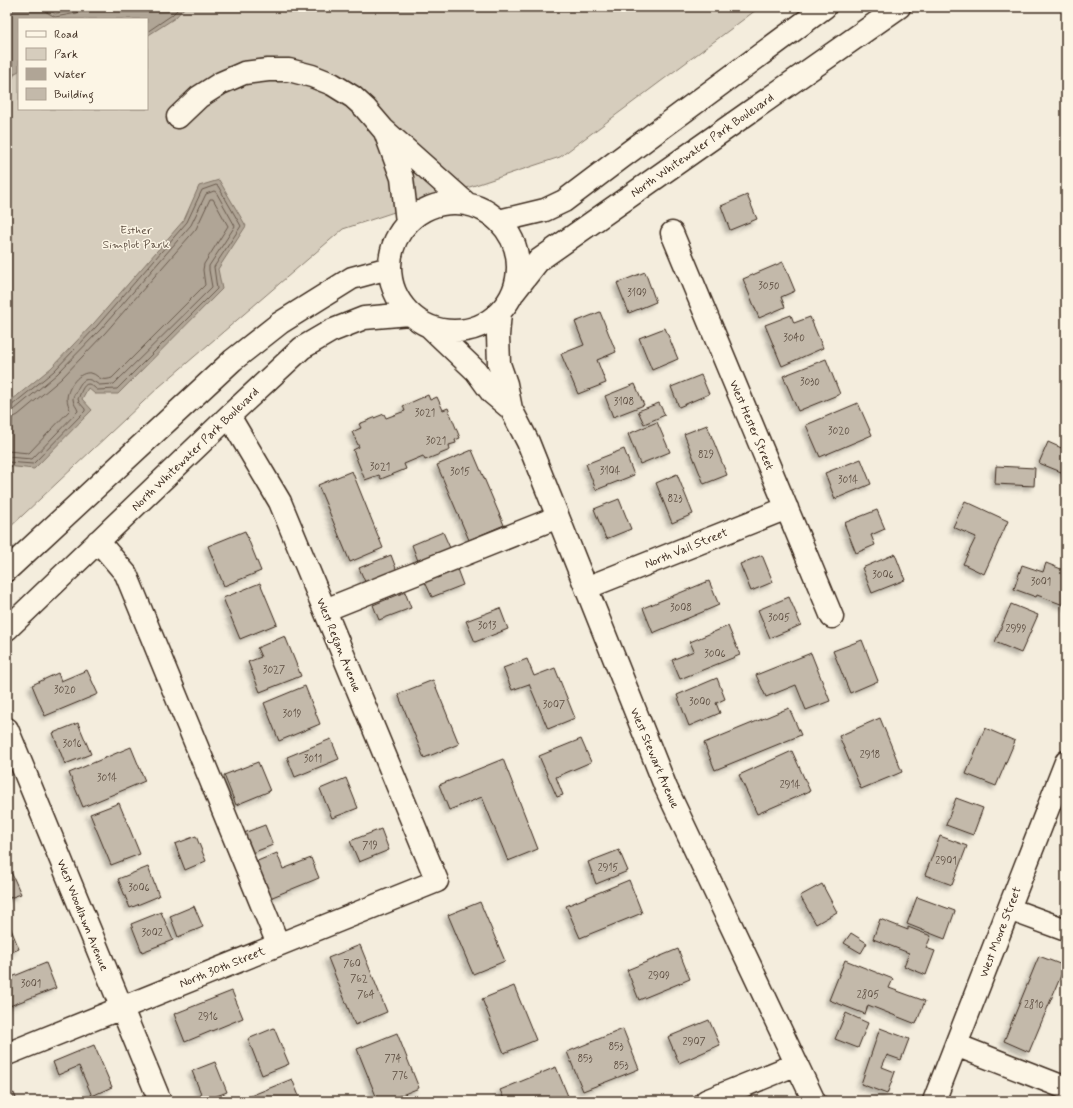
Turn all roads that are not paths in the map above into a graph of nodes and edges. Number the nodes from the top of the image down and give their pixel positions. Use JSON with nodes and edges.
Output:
{"nodes":[{"id":1,"x":825,"y":7,"type":"edge"},
{"id":2,"x":899,"y":7,"type":"edge"},
{"id":3,"x":178,"y":117,"type":"dead end"},
{"id":4,"x":383,"y":129,"type":"junction"},
{"id":5,"x":466,"y":204,"type":"junction"},
{"id":6,"x":499,"y":221,"type":"junction"},
{"id":7,"x":407,"y":222,"type":"junction"},
{"id":8,"x":672,"y":233,"type":"dead end"},
{"id":9,"x":389,"y":268,"type":"junction"},
{"id":10,"x":514,"y":292,"type":"junction"},
{"id":11,"x":500,"y":312,"type":"junction"},
{"id":12,"x":409,"y":314,"type":"junction"},
{"id":13,"x":430,"y":327,"type":"junction"},
{"id":14,"x":511,"y":409,"type":"junction"},
{"id":15,"x":229,"y":416,"type":"junction"},
{"id":16,"x":787,"y":508,"type":"junction"},
{"id":17,"x":558,"y":517,"type":"junction"},
{"id":18,"x":98,"y":541,"type":"junction"},
{"id":19,"x":7,"y":570,"type":"edge"},
{"id":20,"x":586,"y":588,"type":"junction"},
{"id":21,"x":325,"y":610,"type":"junction"},
{"id":22,"x":832,"y":617,"type":"dead end"},
{"id":23,"x":7,"y":629,"type":"edge"},
{"id":24,"x":7,"y":729,"type":"edge"},
{"id":25,"x":1065,"y":768,"type":"edge"},
{"id":26,"x":437,"y":881,"type":"joint"},
{"id":27,"x":1009,"y":909,"type":"junction"},
{"id":28,"x":1066,"y":930,"type":"edge"},
{"id":29,"x":278,"y":944,"type":"junction"},
{"id":30,"x":121,"y":1008,"type":"junction"},
{"id":31,"x":956,"y":1045,"type":"junction"},
{"id":32,"x":7,"y":1054,"type":"edge"},
{"id":33,"x":797,"y":1064,"type":"junction"},
{"id":34,"x":1066,"y":1088,"type":"edge"},
{"id":35,"x":160,"y":1101,"type":"edge"},
{"id":36,"x":706,"y":1101,"type":"edge"},
{"id":37,"x":814,"y":1101,"type":"edge"},
{"id":38,"x":934,"y":1101,"type":"edge"}],
"edges":[{"from":1,"to":6,"type":"street"},
{"from":2,"to":10,"type":"street","name":"North Whitewater Park Boulevard"},
{"from":3,"to":4,"type":"street"},
{"from":4,"to":5,"type":"street"},
{"from":4,"to":7,"type":"street"},
{"from":5,"to":6,"type":"street"},
{"from":5,"to":7,"type":"street"},
{"from":6,"to":10,"type":"street"},
{"from":7,"to":9,"type":"street"},
{"from":8,"to":16,"type":"street","name":"West Hester Street"},
{"from":9,"to":12,"type":"street"},
{"from":9,"to":19,"type":"street"},
{"from":10,"to":11,"type":"street"},
{"from":11,"to":13,"type":"street"},
{"from":11,"to":14,"type":"street","name":"West Stewart Avenue"},
{"from":12,"to":13,"type":"street"},
{"from":12,"to":15,"type":"street","name":"North Whitewater Park Boulevard"},
{"from":13,"to":14,"type":"street","name":"West Stewart Avenue"},
{"from":14,"to":17,"type":"street","name":"West Stewart Avenue"},
{"from":15,"to":18,"type":"street","name":"North Whitewater Park Boulevard"},
{"from":15,"to":21,"type":"street","name":"West Regan Avenue"},
{"from":16,"to":20,"type":"street","name":"North Vail Street"},
{"from":16,"to":22,"type":"street","name":"West Hester Street"},
{"from":17,"to":20,"type":"street","name":"West Stewart Avenue"},
{"from":17,"to":21,"type":"street"},
{"from":18,"to":23,"type":"street","name":"North Whitewater Park Boulevard"},
{"from":18,"to":29,"type":"street"},
{"from":20,"to":33,"type":"street","name":"West Stewart Avenue"},
{"from":21,"to":26,"type":"street","name":"West Regan Avenue"},
{"from":24,"to":30,"type":"street","name":"West Woodlawn Avenue"},
{"from":25,"to":27,"type":"street","name":"West Moore Street"},
{"from":26,"to":29,"type":"street","name":"North 30th Street"},
{"from":27,"to":28,"type":"street"},
{"from":27,"to":31,"type":"street","name":"West Moore Street"},
{"from":29,"to":30,"type":"street","name":"North 30th Street"},
{"from":30,"to":32,"type":"street","name":"North 30th Street"},
{"from":30,"to":35,"type":"street","name":"West Woodlawn Avenue"},
{"from":31,"to":34,"type":"street"},
{"from":31,"to":38,"type":"street","name":"West Moore Street"},
{"from":33,"to":36,"type":"street"},
{"from":33,"to":37,"type":"street","name":"West Stewart Avenue"}]}
